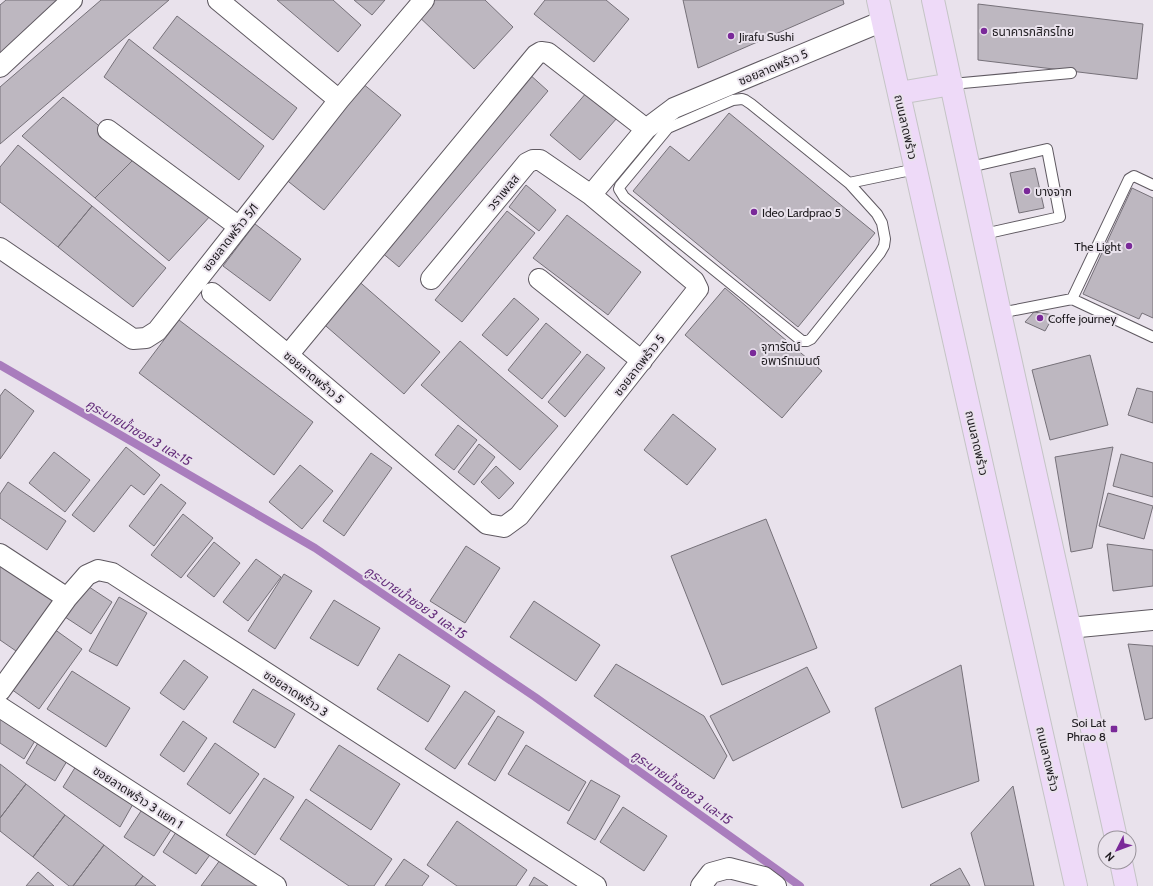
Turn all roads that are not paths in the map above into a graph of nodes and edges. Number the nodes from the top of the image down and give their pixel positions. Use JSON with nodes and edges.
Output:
{"nodes":[{"id":1,"x":72,"y":0,"type":"edge"},
{"id":2,"x":218,"y":0,"type":"edge"},
{"id":3,"x":424,"y":0,"type":"edge"},
{"id":4,"x":878,"y":0,"type":"edge"},
{"id":5,"x":933,"y":0,"type":"edge"},
{"id":6,"x":883,"y":21,"type":"junction"},
{"id":7,"x":0,"y":67,"type":"edge"},
{"id":8,"x":1071,"y":73,"type":"dead end"},
{"id":9,"x":952,"y":84,"type":"junction"},
{"id":10,"x":899,"y":93,"type":"junction"},
{"id":11,"x":339,"y":100,"type":"junction"},
{"id":12,"x":646,"y":129,"type":"junction"},
{"id":13,"x":108,"y":130,"type":"dead end"},
{"id":14,"x":970,"y":167,"type":"junction"},
{"id":15,"x":916,"y":169,"type":"junction"},
{"id":16,"x":849,"y":183,"type":"junction"},
{"id":17,"x":1153,"y":185,"type":"edge"},
{"id":18,"x":590,"y":195,"type":"junction"},
{"id":19,"x":238,"y":226,"type":"junction"},
{"id":20,"x":984,"y":234,"type":"junction"},
{"id":21,"x":0,"y":248,"type":"edge"},
{"id":22,"x":431,"y":279,"type":"dead end"},
{"id":23,"x":539,"y":279,"type":"dead end"},
{"id":24,"x":212,"y":293,"type":"dead end"},
{"id":25,"x":1072,"y":299,"type":"junction"},
{"id":26,"x":1000,"y":313,"type":"junction"},
{"id":27,"x":1153,"y":337,"type":"edge"},
{"id":28,"x":288,"y":355,"type":"junction"},
{"id":29,"x":642,"y":361,"type":"junction"},
{"id":30,"x":0,"y":554,"type":"edge"},
{"id":31,"x":67,"y":598,"type":"junction"},
{"id":32,"x":1153,"y":620,"type":"edge"},
{"id":33,"x":1070,"y":628,"type":"junction"},
{"id":34,"x":0,"y":691,"type":"edge"},
{"id":35,"x":0,"y":707,"type":"edge"},
{"id":36,"x":1114,"y":830,"type":"edge"},
{"id":37,"x":1123,"y":870,"type":"edge"},
{"id":38,"x":276,"y":886,"type":"edge"},
{"id":39,"x":596,"y":886,"type":"edge"},
{"id":40,"x":701,"y":886,"type":"edge"},
{"id":41,"x":776,"y":886,"type":"edge"},
{"id":42,"x":1076,"y":886,"type":"edge"},
{"id":43,"x":1126,"y":886,"type":"edge"}],
"edges":[{"from":1,"to":7,"type":"street"},
{"from":2,"to":11,"type":"street"},
{"from":3,"to":11,"type":"street","name":"ซอยลาดพร้าว 5/1"},
{"from":4,"to":6,"type":"main road","name":"ถนนลาดพร้าว"},
{"from":5,"to":9,"type":"main road"},
{"from":6,"to":10,"type":"main road","name":"ถนนลาดพร้าว"},
{"from":6,"to":12,"type":"street","name":"ซอยลาดพร้าว 5"},
{"from":8,"to":9,"type":"lane"},
{"from":9,"to":10,"type":"main road"},
{"from":9,"to":14,"type":"main road"},
{"from":10,"to":15,"type":"main road","name":"ถนนลาดพร้าว"},
{"from":11,"to":19,"type":"street","name":"ซอยลาดพร้าว 5/1"},
{"from":12,"to":18,"type":"street","name":"ซอยลาดพร้าว 5"},
{"from":12,"to":28,"type":"street"},
{"from":13,"to":19,"type":"street"},
{"from":14,"to":20,"type":"main road"},
{"from":14,"to":20,"type":"lane"},
{"from":15,"to":16,"type":"lane"},
{"from":15,"to":42,"type":"main road","name":"ถนนลาดพร้าว"},
{"from":16,"to":16,"type":"lane"},
{"from":17,"to":25,"type":"lane"},
{"from":18,"to":22,"type":"street","name":"วราเพลส"},
{"from":18,"to":29,"type":"street","name":"ซอยลาดพร้าว 5"},
{"from":19,"to":21,"type":"street","name":"ซอยลาดพร้าว 5/1"},
{"from":20,"to":26,"type":"main road"},
{"from":23,"to":29,"type":"street"},
{"from":24,"to":28,"type":"street","name":"ซอยลาดพร้าว 5"},
{"from":25,"to":26,"type":"lane"},
{"from":25,"to":27,"type":"lane"},
{"from":26,"to":33,"type":"main road"},
{"from":28,"to":29,"type":"street","name":"ซอยลาดพร้าว 5"},
{"from":30,"to":31,"type":"street"},
{"from":31,"to":34,"type":"street","name":"ซอยลาดพร้าว 3"},
{"from":31,"to":39,"type":"street","name":"ซอยลาดพร้าว 3"},
{"from":32,"to":33,"type":"street"},
{"from":33,"to":36,"type":"main road"},
{"from":35,"to":38,"type":"street","name":"ซอยลาดพร้าว 3 แยก 1"},
{"from":37,"to":43,"type":"main road"},
{"from":40,"to":41,"type":"street"}]}
